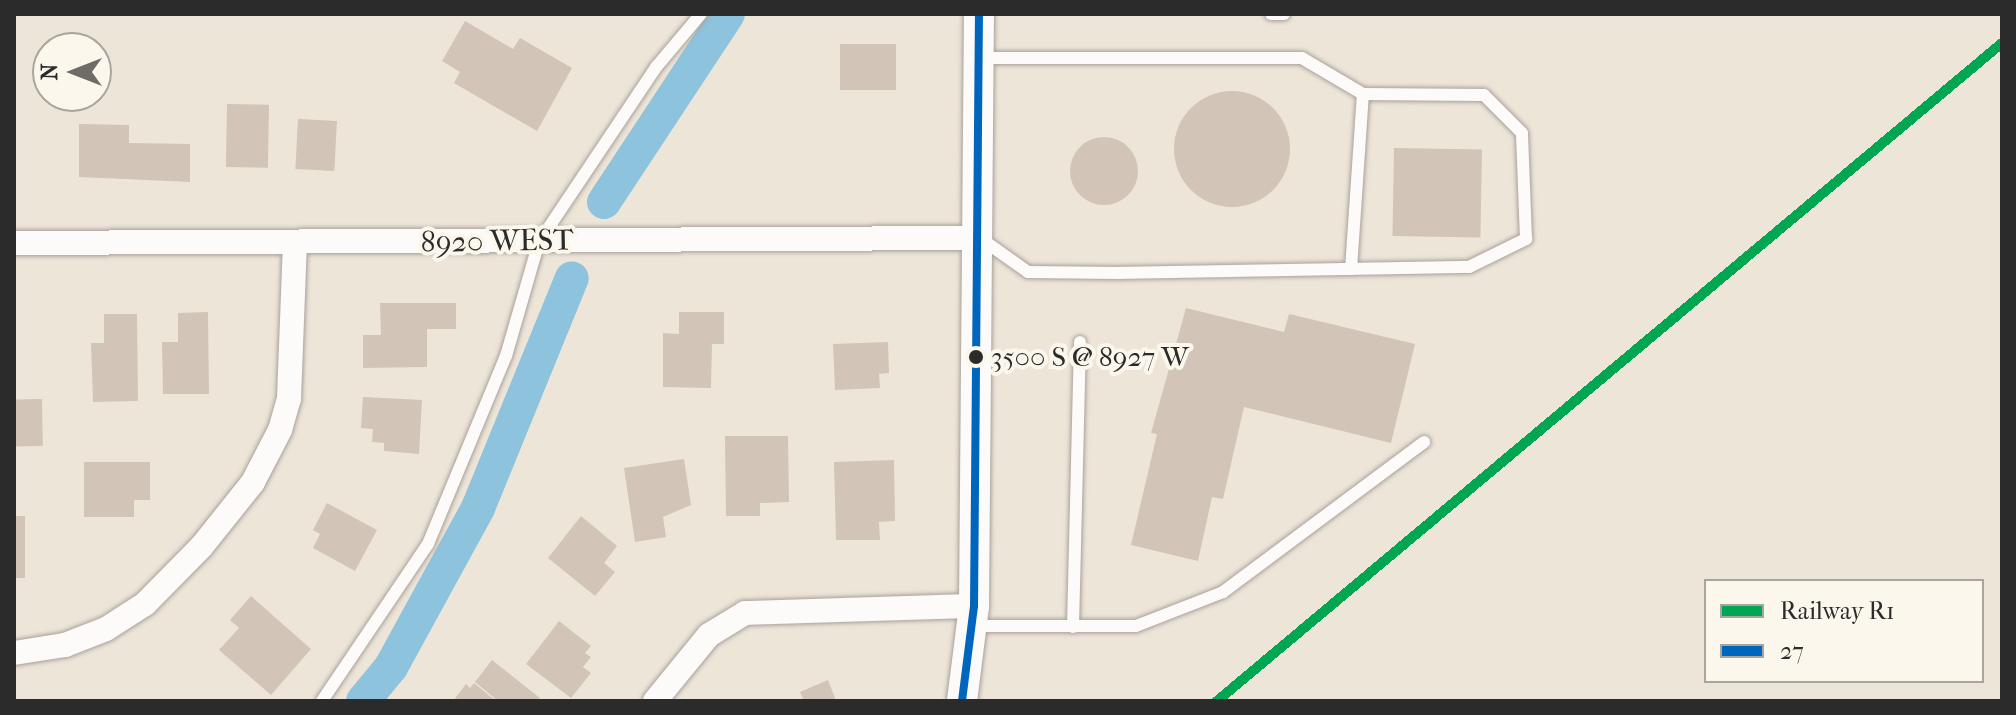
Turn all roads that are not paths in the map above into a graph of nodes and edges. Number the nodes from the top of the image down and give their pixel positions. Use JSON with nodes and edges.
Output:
{"nodes":[{"id":1,"x":701,"y":14,"type":"edge"},
{"id":2,"x":979,"y":14,"type":"edge"},
{"id":3,"x":1271,"y":14,"type":"edge"},
{"id":4,"x":1284,"y":14,"type":"edge"},
{"id":5,"x":979,"y":58,"type":"junction"},
{"id":6,"x":1363,"y":94,"type":"junction"},
{"id":7,"x":980,"y":238,"type":"junction"},
{"id":8,"x":539,"y":242,"type":"junction"},
{"id":9,"x":14,"y":243,"type":"edge"},
{"id":10,"x":295,"y":243,"type":"junction"},
{"id":11,"x":1351,"y":269,"type":"junction"},
{"id":12,"x":1080,"y":342,"type":"dead end"},
{"id":13,"x":1424,"y":442,"type":"dead end"},
{"id":14,"x":973,"y":616,"type":"junction"},
{"id":15,"x":1073,"y":627,"type":"junction"},
{"id":16,"x":14,"y":653,"type":"edge"},
{"id":17,"x":322,"y":701,"type":"edge"},
{"id":18,"x":655,"y":701,"type":"edge"},
{"id":19,"x":962,"y":701,"type":"edge"}],
"edges":[{"from":1,"to":8,"type":"lane"},
{"from":2,"to":5,"type":"street"},
{"from":3,"to":4,"type":"lane"},
{"from":5,"to":6,"type":"lane"},
{"from":5,"to":7,"type":"street"},
{"from":6,"to":11,"type":"lane"},
{"from":6,"to":11,"type":"lane"},
{"from":7,"to":8,"type":"street","name":"8920 WEST"},
{"from":7,"to":11,"type":"lane"},
{"from":7,"to":14,"type":"street"},
{"from":8,"to":10,"type":"street","name":"8920 WEST"},
{"from":8,"to":17,"type":"lane"},
{"from":9,"to":10,"type":"street","name":"8920 WEST"},
{"from":10,"to":16,"type":"street"},
{"from":12,"to":15,"type":"lane"},
{"from":13,"to":15,"type":"lane"},
{"from":14,"to":15,"type":"lane"},
{"from":14,"to":18,"type":"street"},
{"from":14,"to":19,"type":"street"}]}
